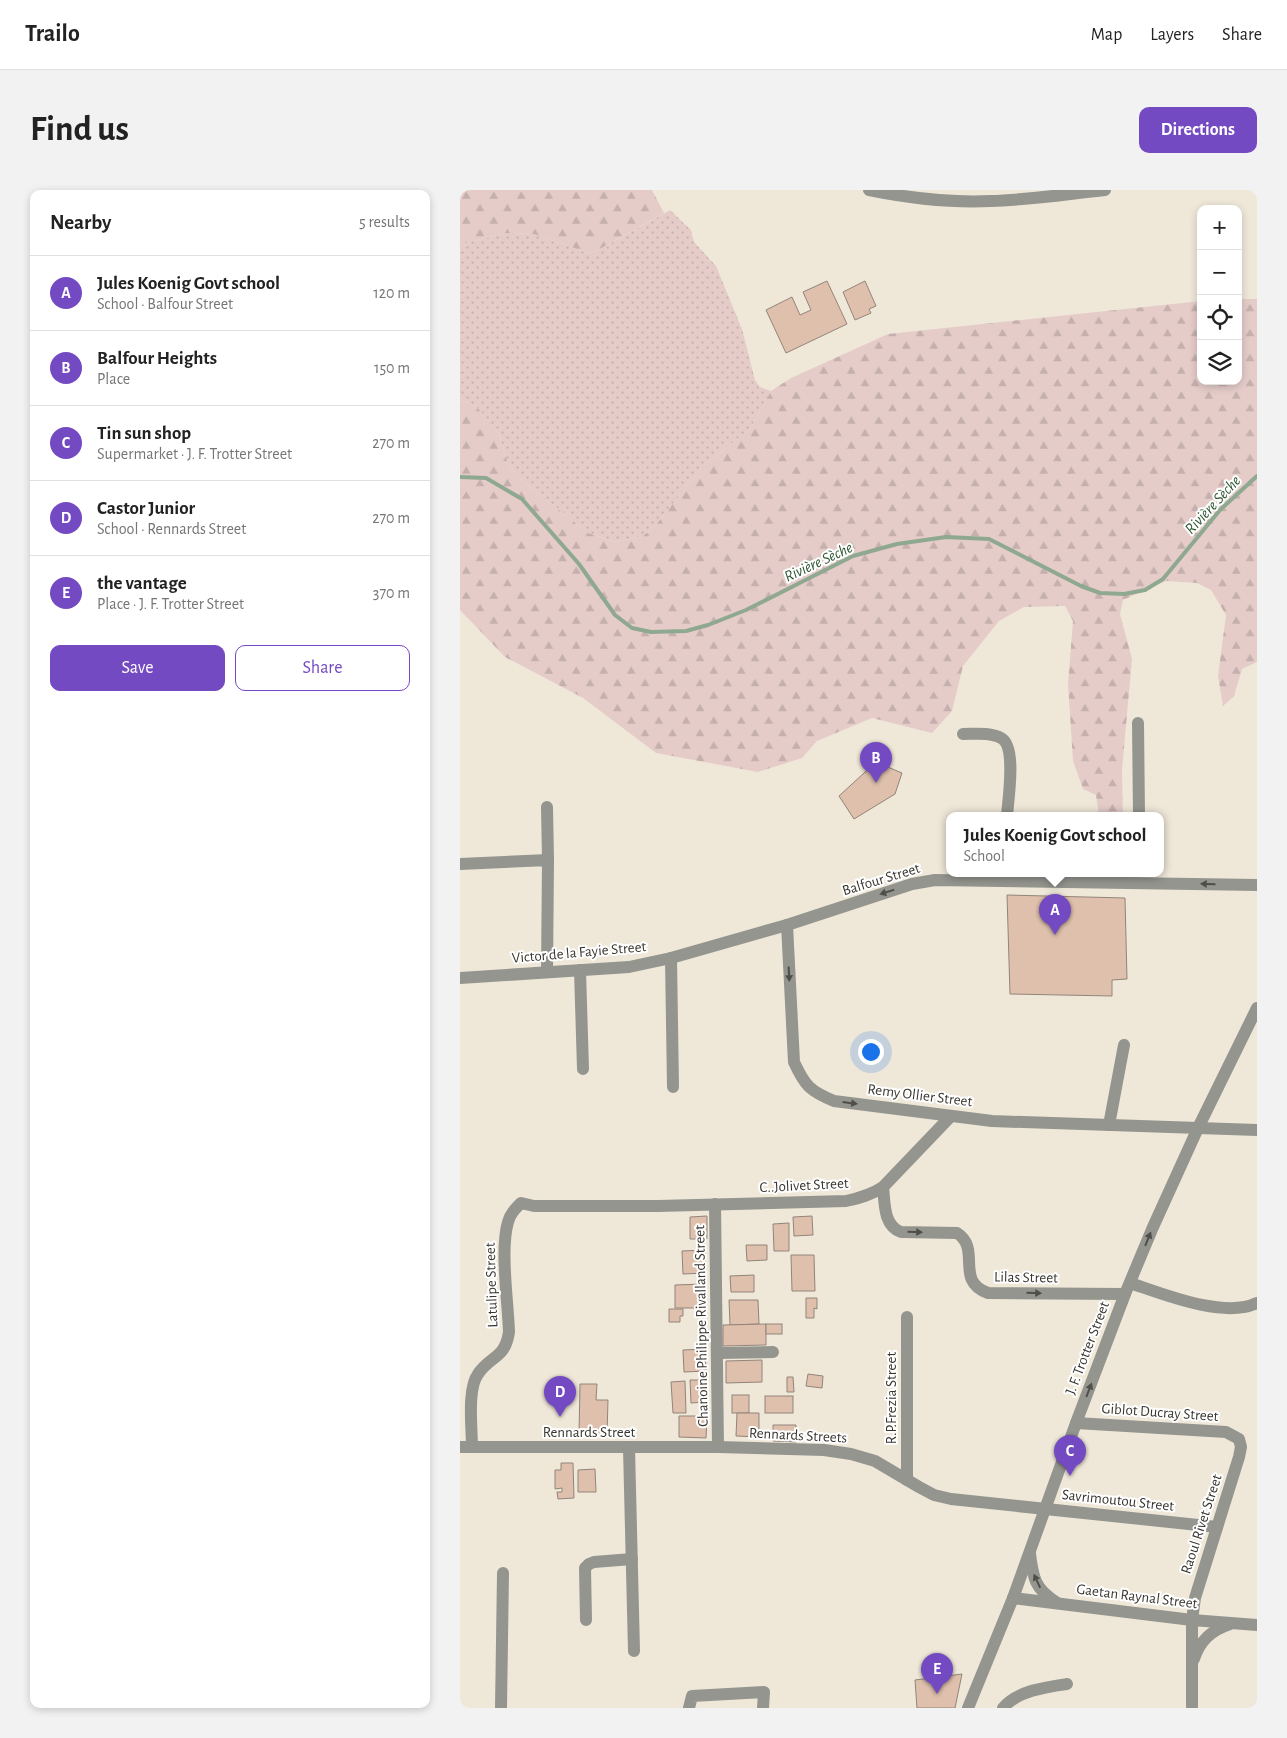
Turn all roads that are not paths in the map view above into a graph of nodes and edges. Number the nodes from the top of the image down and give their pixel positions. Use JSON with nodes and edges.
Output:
{"nodes":[{"id":1,"x":869,"y":190,"type":"edge"},
{"id":2,"x":1105,"y":190,"type":"edge"},
{"id":3,"x":941,"y":195,"type":"edge"},
{"id":4,"x":1138,"y":724,"type":"dead end"},
{"id":5,"x":963,"y":734,"type":"dead end"},
{"id":6,"x":547,"y":807,"type":"dead end"},
{"id":7,"x":1007,"y":812,"type":"edge"},
{"id":8,"x":1139,"y":812,"type":"edge"},
{"id":9,"x":548,"y":860,"type":"junction"},
{"id":10,"x":460,"y":864,"type":"edge"},
{"id":11,"x":1004,"y":877,"type":"edge"},
{"id":12,"x":1140,"y":878,"type":"edge"},
{"id":13,"x":1257,"y":885,"type":"edge"},
{"id":14,"x":787,"y":925,"type":"junction"},
{"id":15,"x":671,"y":958,"type":"junction"},
{"id":16,"x":580,"y":970,"type":"junction"},
{"id":17,"x":547,"y":972,"type":"junction"},
{"id":18,"x":460,"y":978,"type":"edge"},
{"id":19,"x":1257,"y":1008,"type":"edge"},
{"id":20,"x":1124,"y":1045,"type":"dead end"},
{"id":21,"x":583,"y":1069,"type":"dead end"},
{"id":22,"x":673,"y":1087,"type":"dead end"},
{"id":23,"x":951,"y":1116,"type":"junction"},
{"id":24,"x":1109,"y":1125,"type":"junction"},
{"id":25,"x":1198,"y":1128,"type":"junction"},
{"id":26,"x":1257,"y":1130,"type":"edge"},
{"id":27,"x":883,"y":1187,"type":"junction"},
{"id":28,"x":521,"y":1204,"type":"joint"},
{"id":29,"x":715,"y":1204,"type":"junction"},
{"id":30,"x":1128,"y":1288,"type":"junction"},
{"id":31,"x":1257,"y":1303,"type":"edge"},
{"id":32,"x":907,"y":1317,"type":"dead end"},
{"id":33,"x":773,"y":1352,"type":"dead end"},
{"id":34,"x":717,"y":1353,"type":"junction"},
{"id":35,"x":1076,"y":1423,"type":"junction"},
{"id":36,"x":1239,"y":1439,"type":"joint"},
{"id":37,"x":466,"y":1447,"type":"edge"},
{"id":38,"x":718,"y":1447,"type":"junction"},
{"id":39,"x":629,"y":1448,"type":"junction"},
{"id":40,"x":907,"y":1480,"type":"junction"},
{"id":41,"x":1044,"y":1509,"type":"junction"},
{"id":42,"x":1217,"y":1527,"type":"junction"},
{"id":43,"x":1030,"y":1551,"type":"junction"},
{"id":44,"x":632,"y":1559,"type":"junction"},
{"id":45,"x":503,"y":1573,"type":"dead end"},
{"id":46,"x":1013,"y":1598,"type":"junction"},
{"id":47,"x":1058,"y":1603,"type":"junction"},
{"id":48,"x":586,"y":1620,"type":"dead end"},
{"id":49,"x":1192,"y":1620,"type":"junction"},
{"id":50,"x":1232,"y":1623,"type":"junction"},
{"id":51,"x":1257,"y":1625,"type":"edge"},
{"id":52,"x":634,"y":1651,"type":"dead end"},
{"id":53,"x":1192,"y":1667,"type":"junction"},
{"id":54,"x":1066,"y":1684,"type":"dead end"},
{"id":55,"x":501,"y":1708,"type":"edge"},
{"id":56,"x":689,"y":1708,"type":"edge"},
{"id":57,"x":763,"y":1708,"type":"edge"},
{"id":58,"x":968,"y":1708,"type":"edge"},
{"id":59,"x":1003,"y":1708,"type":"edge"},
{"id":60,"x":1192,"y":1708,"type":"edge"}],
"edges":[{"from":1,"to":3,"type":"street"},
{"from":2,"to":3,"type":"street"},
{"from":4,"to":8,"type":"street"},
{"from":5,"to":7,"type":"street"},
{"from":6,"to":9,"type":"street"},
{"from":9,"to":10,"type":"street"},
{"from":9,"to":17,"type":"street"},
{"from":11,"to":12,"type":"street","name":"Balfour Street"},
{"from":11,"to":14,"type":"street","name":"Balfour Street","one_way":true},
{"from":13,"to":12,"type":"street","name":"Balfour Street","one_way":true},
{"from":14,"to":15,"type":"street","name":"Victor de la Fayie Street"},
{"from":14,"to":23,"type":"street","name":"Remy Ollier Street","one_way":true},
{"from":15,"to":16,"type":"street","name":"Victor de la Fayie Street"},
{"from":15,"to":22,"type":"street"},
{"from":16,"to":17,"type":"street","name":"Victor de la Fayie Street"},
{"from":16,"to":21,"type":"street"},
{"from":17,"to":18,"type":"street","name":"Victor de la Fayie Street"},
{"from":19,"to":25,"type":"street","name":"J. F. Trotter Street"},
{"from":20,"to":24,"type":"street"},
{"from":23,"to":24,"type":"street","name":"Remy Ollier Street"},
{"from":23,"to":27,"type":"street","name":"C..Jolivet Street"},
{"from":24,"to":25,"type":"street","name":"Remy Ollier Street"},
{"from":25,"to":26,"type":"street","name":"Remy Ollier Street"},
{"from":30,"to":25,"type":"street","name":"J. F. Trotter Street","one_way":true},
{"from":27,"to":29,"type":"street","name":"C..Jolivet Street"},
{"from":27,"to":30,"type":"street","name":"Lilas Street","one_way":true},
{"from":28,"to":29,"type":"street","name":"C..Jolivet Street"},
{"from":28,"to":37,"type":"street","name":"Latulipe Street"},
{"from":29,"to":34,"type":"street","name":"Chanoine Philippe Rivalland Street"},
{"from":30,"to":31,"type":"street"},
{"from":35,"to":30,"type":"street","name":"J. F. Trotter Street","one_way":true},
{"from":32,"to":40,"type":"street","name":"R.P.Frezia Street"},
{"from":33,"to":34,"type":"street"},
{"from":34,"to":38,"type":"street","name":"Chanoine Philippe Rivalland Street"},
{"from":35,"to":36,"type":"street","name":"Giblot Ducray Street"},
{"from":35,"to":41,"type":"street","name":"J. F. Trotter Street"},
{"from":36,"to":42,"type":"street","name":"Raoul Rivet Street"},
{"from":37,"to":39,"type":"street","name":"Rennards Street"},
{"from":38,"to":39,"type":"street","name":"Rennards Street"},
{"from":38,"to":40,"type":"street","name":"Rennards Streets"},
{"from":39,"to":44,"type":"street"},
{"from":40,"to":41,"type":"street","name":"Rennards Streets"},
{"from":41,"to":42,"type":"street","name":"Savrimoutou Street"},
{"from":41,"to":43,"type":"street","name":"J. F. Trotter Street"},
{"from":42,"to":49,"type":"street","name":"Raoul Rivet Street"},
{"from":43,"to":46,"type":"street","name":"J. F. Trotter Street"},
{"from":47,"to":43,"type":"street","one_way":true},
{"from":44,"to":48,"type":"street"},
{"from":44,"to":52,"type":"street"},
{"from":45,"to":55,"type":"street"},
{"from":46,"to":47,"type":"street","name":"Gaetan Raynal Street"},
{"from":46,"to":58,"type":"street","name":"J. F. Trotter Street"},
{"from":47,"to":49,"type":"street","name":"Gaetan Raynal Street"},
{"from":49,"to":50,"type":"street","name":"Gaetan Raynal Street"},
{"from":49,"to":53,"type":"street","name":"Raoul Rivet Street"},
{"from":50,"to":51,"type":"street","name":"Gaetan Raynal Street"},
{"from":50,"to":53,"type":"street"},
{"from":53,"to":60,"type":"street","name":"Raoul Rivet Street"},
{"from":54,"to":59,"type":"street"},
{"from":56,"to":57,"type":"street"}]}
